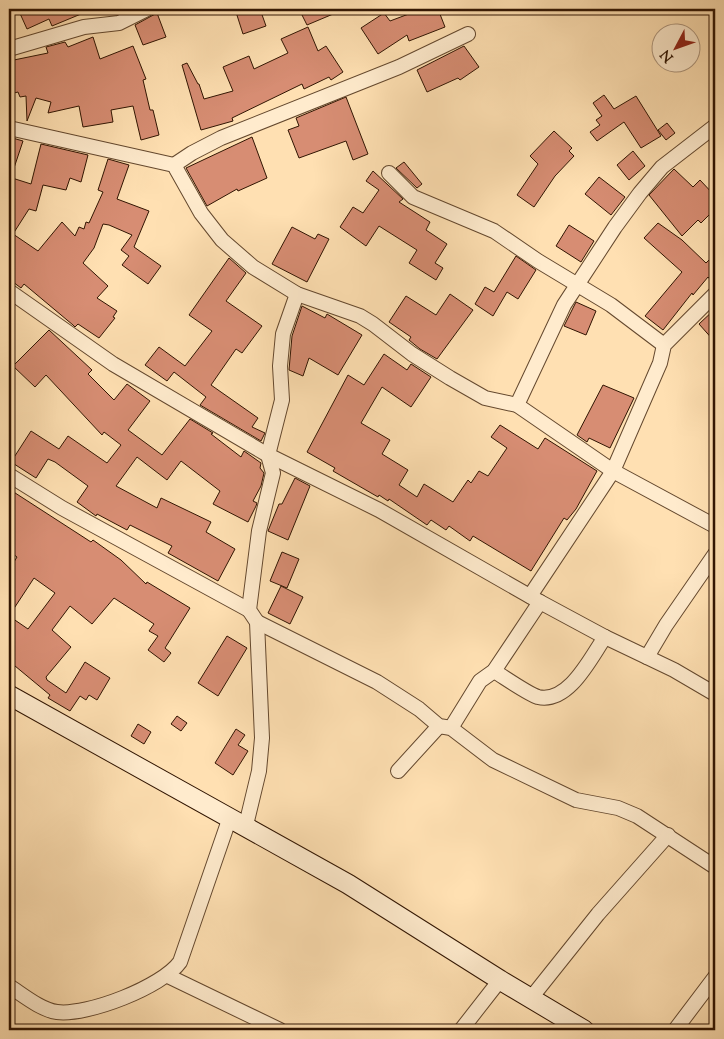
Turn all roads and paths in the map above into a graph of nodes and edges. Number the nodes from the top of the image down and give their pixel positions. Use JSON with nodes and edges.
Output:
{"nodes":[{"id":1,"x":147,"y":9,"type":"edge"},
{"id":2,"x":468,"y":34,"type":"dead end"},
{"id":3,"x":9,"y":48,"type":"edge"},
{"id":4,"x":9,"y":128,"type":"edge"},
{"id":5,"x":712,"y":134,"type":"edge"},
{"id":6,"x":174,"y":165,"type":"junction"},
{"id":7,"x":389,"y":173,"type":"dead end"},
{"id":8,"x":579,"y":284,"type":"junction"},
{"id":9,"x":9,"y":291,"type":"edge"},
{"id":10,"x":297,"y":294,"type":"junction"},
{"id":11,"x":715,"y":294,"type":"edge"},
{"id":12,"x":664,"y":345,"type":"junction"},
{"id":13,"x":516,"y":405,"type":"junction"},
{"id":14,"x":268,"y":455,"type":"junction"},
{"id":15,"x":612,"y":472,"type":"junction"},
{"id":16,"x":9,"y":475,"type":"edge"},
{"id":17,"x":715,"y":526,"type":"edge"},
{"id":18,"x":715,"y":554,"type":"edge"},
{"id":19,"x":535,"y":599,"type":"junction"},
{"id":20,"x":249,"y":610,"type":"junction"},
{"id":21,"x":257,"y":622,"type":"junction"},
{"id":22,"x":605,"y":637,"type":"junction"},
{"id":23,"x":647,"y":658,"type":"junction"},
{"id":24,"x":494,"y":671,"type":"junction"},
{"id":25,"x":715,"y":694,"type":"edge"},
{"id":26,"x":9,"y":695,"type":"edge"},
{"id":27,"x":445,"y":727,"type":"junction"},
{"id":28,"x":398,"y":771,"type":"dead end"},
{"id":29,"x":238,"y":821,"type":"junction"},
{"id":30,"x":668,"y":835,"type":"junction"},
{"id":31,"x":715,"y":867,"type":"edge"},
{"id":32,"x":168,"y":976,"type":"junction"},
{"id":33,"x":715,"y":977,"type":"edge"},
{"id":34,"x":500,"y":980,"type":"junction"},
{"id":35,"x":9,"y":986,"type":"edge"},
{"id":36,"x":531,"y":998,"type":"junction"},
{"id":37,"x":280,"y":1030,"type":"edge"},
{"id":38,"x":461,"y":1030,"type":"edge"},
{"id":39,"x":584,"y":1030,"type":"edge"},
{"id":40,"x":675,"y":1030,"type":"edge"}],
"edges":[{"from":1,"to":3,"type":"street"},
{"from":2,"to":6,"type":"street"},
{"from":4,"to":6,"type":"street"},
{"from":5,"to":8,"type":"street"},
{"from":6,"to":10,"type":"street"},
{"from":7,"to":8,"type":"street"},
{"from":8,"to":12,"type":"street"},
{"from":8,"to":13,"type":"street"},
{"from":9,"to":14,"type":"street"},
{"from":10,"to":13,"type":"street"},
{"from":10,"to":14,"type":"street"},
{"from":11,"to":12,"type":"street"},
{"from":12,"to":15,"type":"street"},
{"from":13,"to":15,"type":"street"},
{"from":14,"to":19,"type":"street"},
{"from":14,"to":20,"type":"street"},
{"from":15,"to":17,"type":"street"},
{"from":15,"to":19,"type":"street"},
{"from":16,"to":20,"type":"street"},
{"from":18,"to":23,"type":"street"},
{"from":19,"to":22,"type":"street"},
{"from":19,"to":24,"type":"street"},
{"from":20,"to":21,"type":"street"},
{"from":21,"to":27,"type":"street"},
{"from":21,"to":29,"type":"street"},
{"from":22,"to":23,"type":"street"},
{"from":22,"to":24,"type":"street"},
{"from":23,"to":25,"type":"street"},
{"from":24,"to":27,"type":"street"},
{"from":26,"to":29,"type":"main road"},
{"from":27,"to":28,"type":"street"},
{"from":27,"to":30,"type":"street"},
{"from":29,"to":32,"type":"street"},
{"from":29,"to":34,"type":"main road"},
{"from":30,"to":31,"type":"street"},
{"from":30,"to":36,"type":"street"},
{"from":32,"to":35,"type":"street"},
{"from":32,"to":37,"type":"street"},
{"from":33,"to":40,"type":"street"},
{"from":34,"to":36,"type":"main road"},
{"from":34,"to":38,"type":"street"},
{"from":36,"to":39,"type":"main road"}]}
